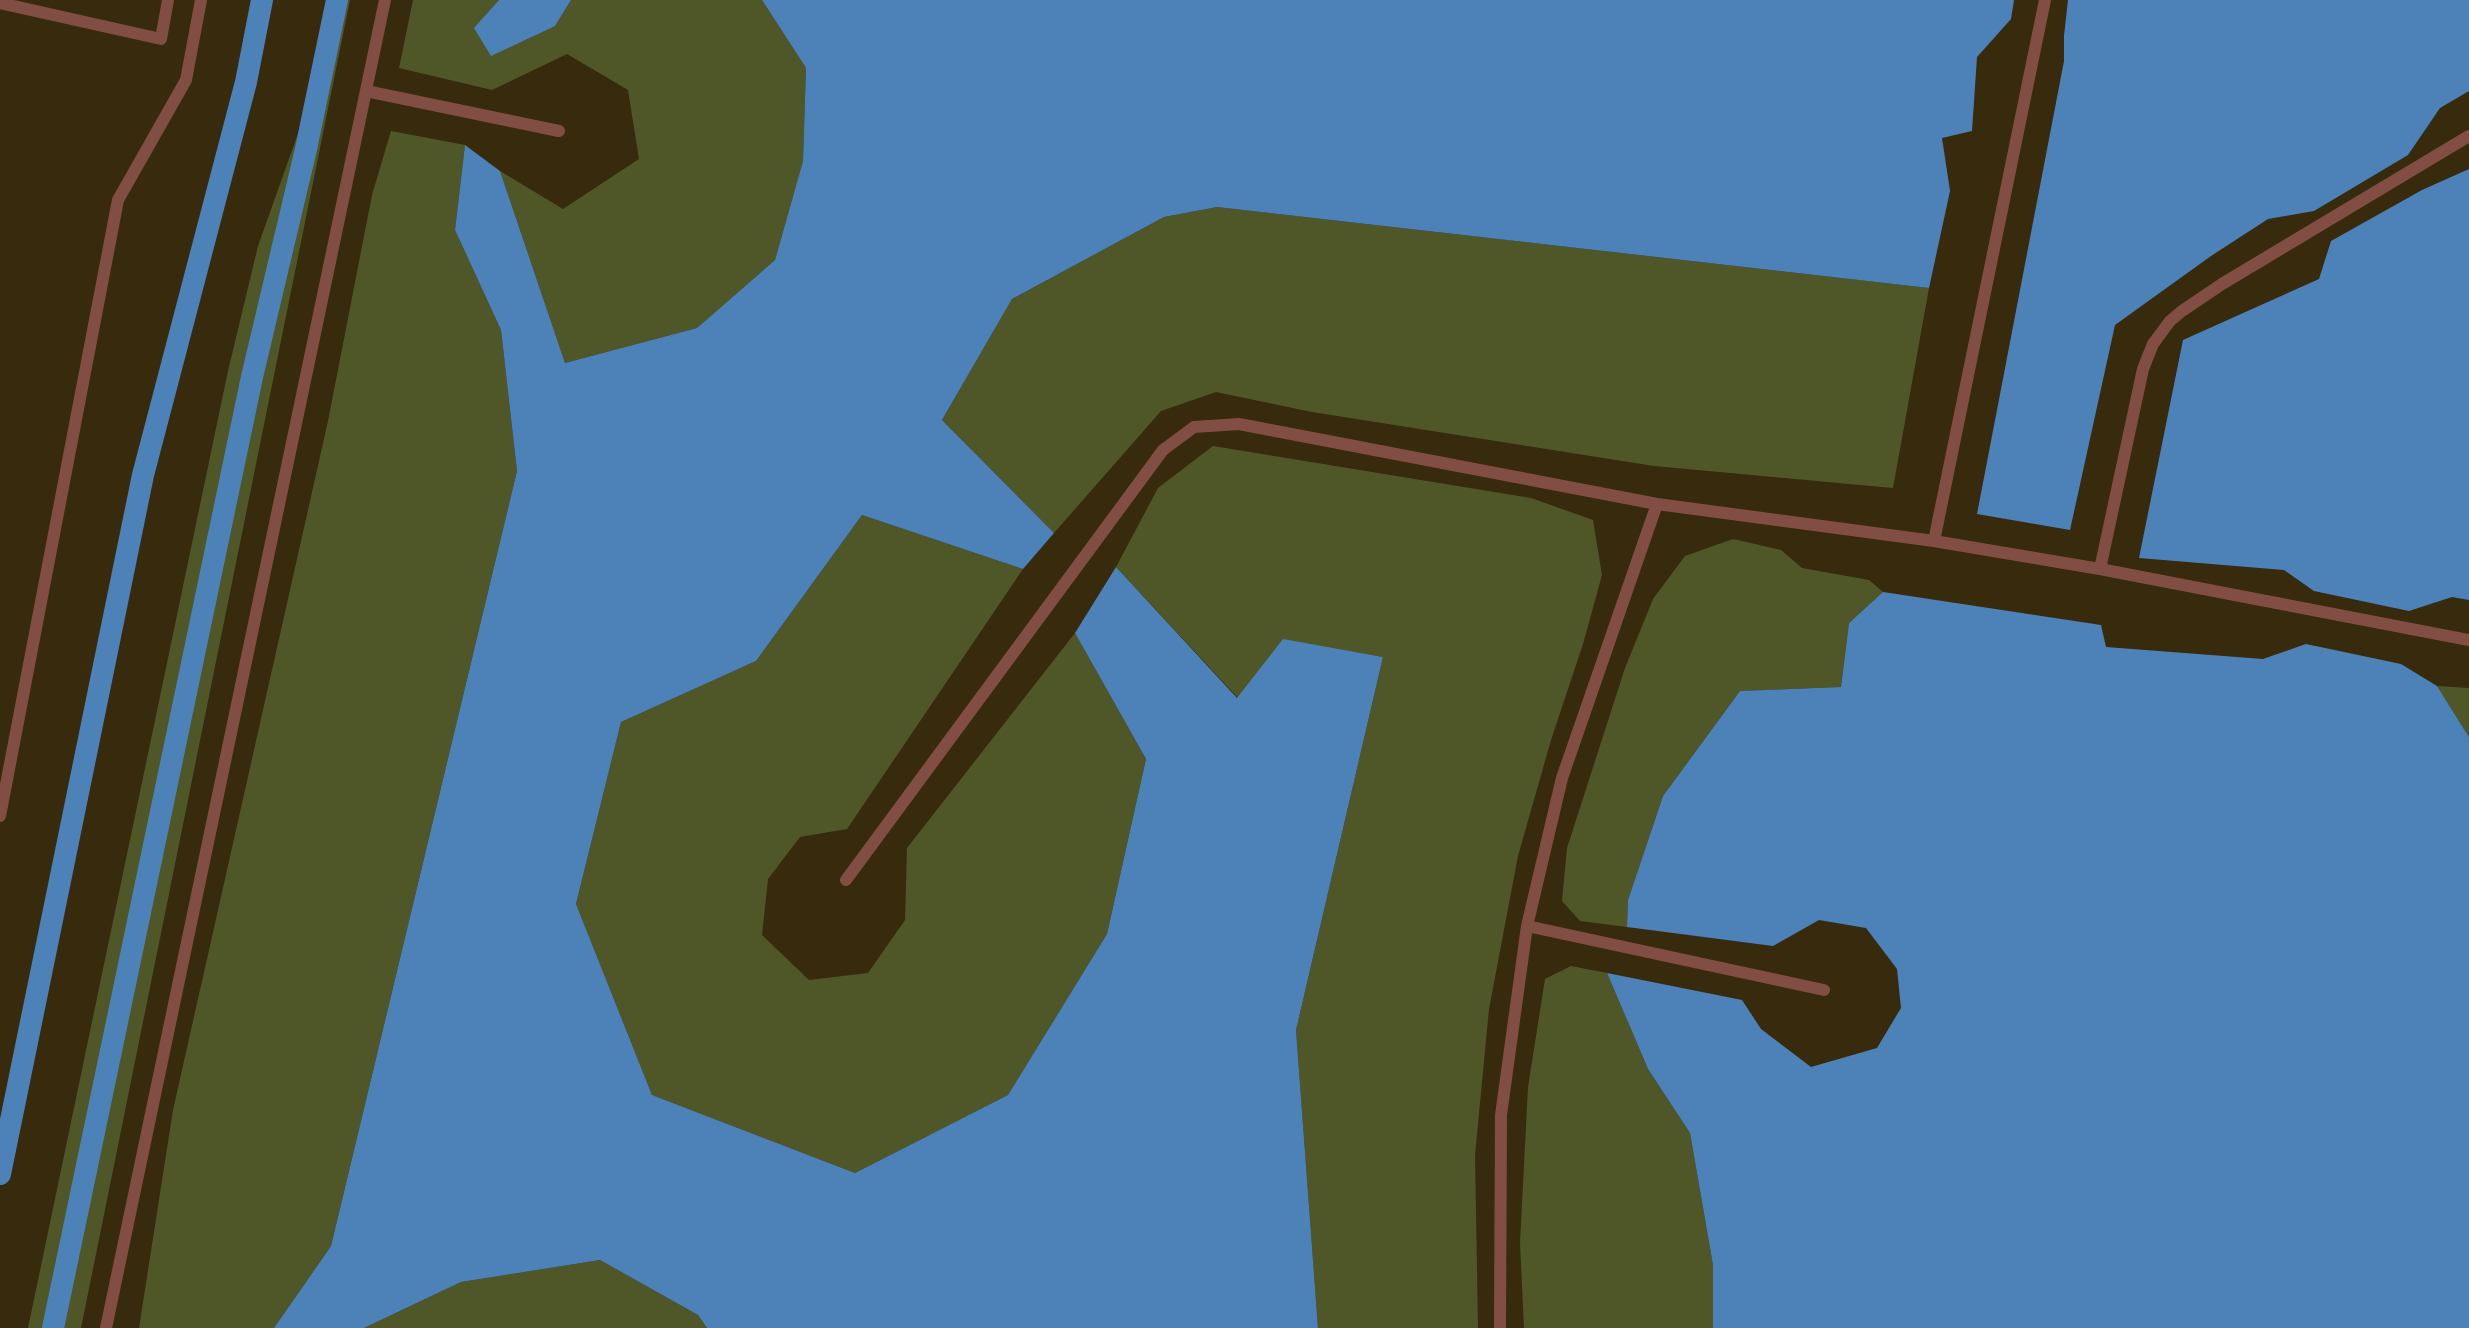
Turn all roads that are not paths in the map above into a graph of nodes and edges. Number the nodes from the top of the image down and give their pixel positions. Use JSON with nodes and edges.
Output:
{"nodes":[{"id":1,"x":168,"y":0,"type":"edge"},
{"id":2,"x":200,"y":0,"type":"edge"},
{"id":3,"x":385,"y":0,"type":"edge"},
{"id":4,"x":2044,"y":0,"type":"edge"},
{"id":5,"x":0,"y":3,"type":"edge"},
{"id":6,"x":366,"y":91,"type":"junction"},
{"id":7,"x":559,"y":131,"type":"dead end"},
{"id":8,"x":2469,"y":136,"type":"edge"},
{"id":9,"x":1657,"y":504,"type":"junction"},
{"id":10,"x":1934,"y":540,"type":"junction"},
{"id":11,"x":2100,"y":569,"type":"junction"},
{"id":12,"x":2469,"y":640,"type":"edge"},
{"id":13,"x":0,"y":816,"type":"edge"},
{"id":14,"x":846,"y":880,"type":"dead end"},
{"id":15,"x":1527,"y":926,"type":"junction"},
{"id":16,"x":1824,"y":990,"type":"dead end"},
{"id":17,"x":106,"y":1328,"type":"edge"},
{"id":18,"x":1500,"y":1328,"type":"edge"}],
"edges":[{"from":1,"to":5,"type":"lane"},
{"from":2,"to":13,"type":"lane"},
{"from":3,"to":6,"type":"lane"},
{"from":4,"to":10,"type":"lane"},
{"from":6,"to":7,"type":"lane"},
{"from":6,"to":17,"type":"lane"},
{"from":8,"to":11,"type":"lane"},
{"from":9,"to":10,"type":"lane"},
{"from":9,"to":14,"type":"lane"},
{"from":9,"to":15,"type":"lane"},
{"from":10,"to":11,"type":"lane"},
{"from":11,"to":12,"type":"lane"},
{"from":15,"to":16,"type":"lane"},
{"from":15,"to":18,"type":"lane"}]}
